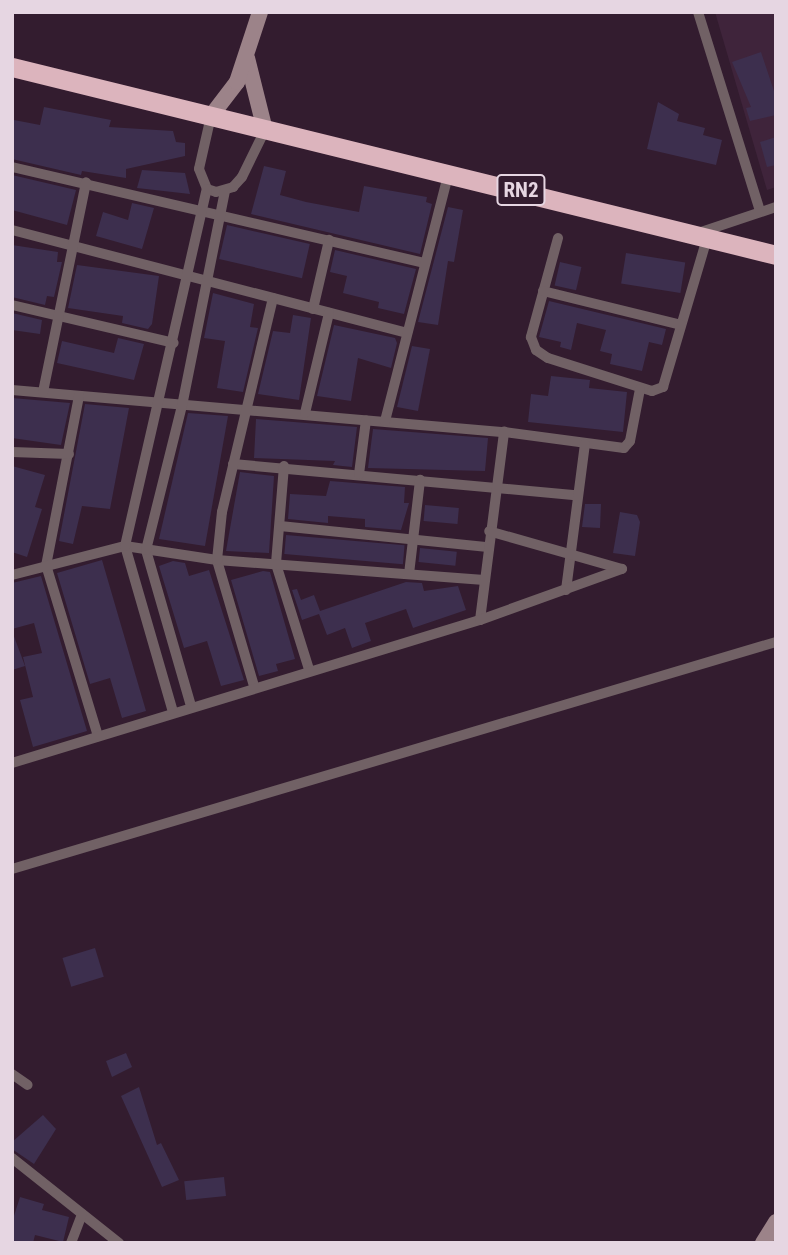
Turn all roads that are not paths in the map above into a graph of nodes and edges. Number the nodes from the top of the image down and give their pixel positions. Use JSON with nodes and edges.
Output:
{"nodes":[{"id":1,"x":260,"y":12,"type":"edge"},
{"id":2,"x":698,"y":12,"type":"edge"},
{"id":3,"x":247,"y":56,"type":"junction"},
{"id":4,"x":12,"y":67,"type":"edge"},
{"id":5,"x":211,"y":117,"type":"junction"},
{"id":6,"x":265,"y":130,"type":"junction"},
{"id":7,"x":12,"y":167,"type":"edge"},
{"id":8,"x":449,"y":172,"type":"junction"},
{"id":9,"x":86,"y":182,"type":"junction"},
{"id":10,"x":207,"y":190,"type":"junction"},
{"id":11,"x":225,"y":190,"type":"junction"},
{"id":12,"x":776,"y":207,"type":"edge"},
{"id":13,"x":205,"y":210,"type":"junction"},
{"id":14,"x":760,"y":211,"type":"junction"},
{"id":15,"x":224,"y":215,"type":"junction"},
{"id":16,"x":12,"y":230,"type":"edge"},
{"id":17,"x":699,"y":237,"type":"junction"},
{"id":18,"x":558,"y":238,"type":"dead end"},
{"id":19,"x":329,"y":240,"type":"junction"},
{"id":20,"x":73,"y":246,"type":"junction"},
{"id":21,"x":776,"y":255,"type":"edge"},
{"id":22,"x":425,"y":263,"type":"junction"},
{"id":23,"x":190,"y":277,"type":"junction"},
{"id":24,"x":209,"y":281,"type":"junction"},
{"id":25,"x":544,"y":291,"type":"junction"},
{"id":26,"x":273,"y":298,"type":"junction"},
{"id":27,"x":12,"y":305,"type":"edge"},
{"id":28,"x":313,"y":309,"type":"junction"},
{"id":29,"x":329,"y":313,"type":"junction"},
{"id":30,"x":59,"y":315,"type":"junction"},
{"id":31,"x":681,"y":325,"type":"junction"},
{"id":32,"x":407,"y":333,"type":"junction"},
{"id":33,"x":174,"y":343,"type":"junction"},
{"id":34,"x":640,"y":388,"type":"junction"},
{"id":35,"x":12,"y":390,"type":"edge"},
{"id":36,"x":43,"y":392,"type":"junction"},
{"id":37,"x":79,"y":396,"type":"junction"},
{"id":38,"x":161,"y":404,"type":"junction"},
{"id":39,"x":183,"y":406,"type":"junction"},
{"id":40,"x":247,"y":408,"type":"junction"},
{"id":41,"x":305,"y":413,"type":"junction"},
{"id":42,"x":366,"y":419,"type":"junction"},
{"id":43,"x":385,"y":421,"type":"junction"},
{"id":44,"x":504,"y":432,"type":"junction"},
{"id":45,"x":585,"y":444,"type":"junction"},
{"id":46,"x":12,"y":452,"type":"edge"},
{"id":47,"x":69,"y":454,"type":"junction"},
{"id":48,"x":233,"y":464,"type":"junction"},
{"id":49,"x":284,"y":466,"type":"junction"},
{"id":50,"x":359,"y":474,"type":"junction"},
{"id":51,"x":420,"y":480,"type":"junction"},
{"id":52,"x":494,"y":485,"type":"junction"},
{"id":53,"x":576,"y":495,"type":"junction"},
{"id":54,"x":280,"y":526,"type":"junction"},
{"id":55,"x":489,"y":531,"type":"junction"},
{"id":56,"x":414,"y":537,"type":"junction"},
{"id":57,"x":125,"y":546,"type":"junction"},
{"id":58,"x":488,"y":547,"type":"junction"},
{"id":59,"x":146,"y":550,"type":"junction"},
{"id":60,"x":570,"y":553,"type":"junction"},
{"id":61,"x":217,"y":560,"type":"junction"},
{"id":62,"x":276,"y":564,"type":"junction"},
{"id":63,"x":46,"y":565,"type":"junction"},
{"id":64,"x":12,"y":575,"type":"edge"},
{"id":65,"x":409,"y":575,"type":"junction"},
{"id":66,"x":484,"y":580,"type":"junction"},
{"id":67,"x":566,"y":590,"type":"junction"},
{"id":68,"x":480,"y":620,"type":"junction"},
{"id":69,"x":776,"y":642,"type":"edge"},
{"id":70,"x":309,"y":669,"type":"junction"},
{"id":71,"x":254,"y":686,"type":"junction"},
{"id":72,"x":191,"y":706,"type":"junction"},
{"id":73,"x":173,"y":712,"type":"junction"},
{"id":74,"x":98,"y":736,"type":"junction"},
{"id":75,"x":12,"y":763,"type":"edge"},
{"id":76,"x":12,"y":869,"type":"edge"},
{"id":77,"x":12,"y":1074,"type":"edge"},
{"id":78,"x":28,"y":1085,"type":"dead end"},
{"id":79,"x":12,"y":1158,"type":"edge"},
{"id":80,"x":82,"y":1214,"type":"junction"},
{"id":81,"x":776,"y":1223,"type":"edge"},
{"id":82,"x":71,"y":1243,"type":"edge"},
{"id":83,"x":119,"y":1243,"type":"edge"},
{"id":84,"x":763,"y":1243,"type":"edge"}],
"edges":[{"from":1,"to":3,"type":"street"},
{"from":2,"to":14,"type":"street"},
{"from":3,"to":5,"type":"street"},
{"from":3,"to":6,"type":"street"},
{"from":4,"to":5,"type":"highway","number":"RN2"},
{"from":5,"to":6,"type":"highway","number":"RN2"},
{"from":5,"to":10,"type":"street"},
{"from":6,"to":8,"type":"highway","number":"RN2"},
{"from":6,"to":11,"type":"street"},
{"from":7,"to":9,"type":"street"},
{"from":8,"to":17,"type":"highway","number":"RN2"},
{"from":8,"to":22,"type":"street"},
{"from":9,"to":13,"type":"street"},
{"from":9,"to":20,"type":"street"},
{"from":10,"to":11,"type":"street"},
{"from":10,"to":13,"type":"street"},
{"from":11,"to":15,"type":"street"},
{"from":12,"to":14,"type":"street"},
{"from":13,"to":15,"type":"street"},
{"from":13,"to":23,"type":"street"},
{"from":14,"to":17,"type":"street"},
{"from":15,"to":19,"type":"street"},
{"from":15,"to":24,"type":"street"},
{"from":16,"to":20,"type":"street"},
{"from":17,"to":21,"type":"highway","number":"RN2"},
{"from":17,"to":31,"type":"street"},
{"from":18,"to":25,"type":"street"},
{"from":19,"to":22,"type":"street"},
{"from":19,"to":28,"type":"street"},
{"from":20,"to":23,"type":"street"},
{"from":20,"to":30,"type":"street"},
{"from":22,"to":32,"type":"street"},
{"from":23,"to":24,"type":"street"},
{"from":23,"to":33,"type":"street"},
{"from":24,"to":26,"type":"street"},
{"from":24,"to":39,"type":"street"},
{"from":25,"to":31,"type":"street"},
{"from":25,"to":34,"type":"street"},
{"from":26,"to":28,"type":"street"},
{"from":26,"to":40,"type":"street"},
{"from":27,"to":30,"type":"street"},
{"from":28,"to":29,"type":"street"},
{"from":29,"to":32,"type":"street"},
{"from":29,"to":41,"type":"street"},
{"from":30,"to":33,"type":"street"},
{"from":30,"to":36,"type":"street"},
{"from":31,"to":34,"type":"street"},
{"from":32,"to":43,"type":"street"},
{"from":33,"to":38,"type":"street"},
{"from":34,"to":45,"type":"street"},
{"from":35,"to":36,"type":"street"},
{"from":36,"to":37,"type":"street"},
{"from":37,"to":38,"type":"street"},
{"from":37,"to":47,"type":"street"},
{"from":38,"to":39,"type":"street"},
{"from":38,"to":57,"type":"street"},
{"from":39,"to":40,"type":"street"},
{"from":39,"to":59,"type":"street"},
{"from":40,"to":41,"type":"street"},
{"from":40,"to":48,"type":"street"},
{"from":41,"to":42,"type":"street"},
{"from":42,"to":43,"type":"street"},
{"from":42,"to":50,"type":"street"},
{"from":43,"to":44,"type":"street"},
{"from":44,"to":45,"type":"street"},
{"from":44,"to":52,"type":"street"},
{"from":45,"to":53,"type":"street"},
{"from":46,"to":47,"type":"street"},
{"from":47,"to":63,"type":"street"},
{"from":48,"to":49,"type":"street"},
{"from":48,"to":61,"type":"street"},
{"from":49,"to":50,"type":"street"},
{"from":49,"to":54,"type":"street"},
{"from":50,"to":51,"type":"street"},
{"from":51,"to":52,"type":"street"},
{"from":51,"to":56,"type":"street"},
{"from":52,"to":53,"type":"street"},
{"from":52,"to":55,"type":"street"},
{"from":53,"to":60,"type":"street"},
{"from":54,"to":56,"type":"street"},
{"from":54,"to":62,"type":"street"},
{"from":55,"to":58,"type":"street"},
{"from":55,"to":60,"type":"street"},
{"from":56,"to":58,"type":"street"},
{"from":56,"to":65,"type":"street"},
{"from":57,"to":59,"type":"street"},
{"from":57,"to":63,"type":"street"},
{"from":57,"to":73,"type":"street"},
{"from":58,"to":66,"type":"street"},
{"from":59,"to":61,"type":"street"},
{"from":59,"to":72,"type":"street"},
{"from":60,"to":67,"type":"street"},
{"from":60,"to":67,"type":"street"},
{"from":61,"to":62,"type":"street"},
{"from":61,"to":71,"type":"street"},
{"from":62,"to":65,"type":"street"},
{"from":62,"to":70,"type":"street"},
{"from":63,"to":64,"type":"street"},
{"from":63,"to":74,"type":"street"},
{"from":65,"to":66,"type":"street"},
{"from":66,"to":68,"type":"street"},
{"from":67,"to":68,"type":"street"},
{"from":68,"to":70,"type":"street"},
{"from":69,"to":76,"type":"street"},
{"from":70,"to":71,"type":"street"},
{"from":71,"to":72,"type":"street"},
{"from":72,"to":73,"type":"street"},
{"from":73,"to":74,"type":"street"},
{"from":74,"to":75,"type":"street"},
{"from":77,"to":78,"type":"street"},
{"from":79,"to":80,"type":"street"},
{"from":80,"to":82,"type":"street"},
{"from":80,"to":83,"type":"street"},
{"from":81,"to":84,"type":"street"}]}
